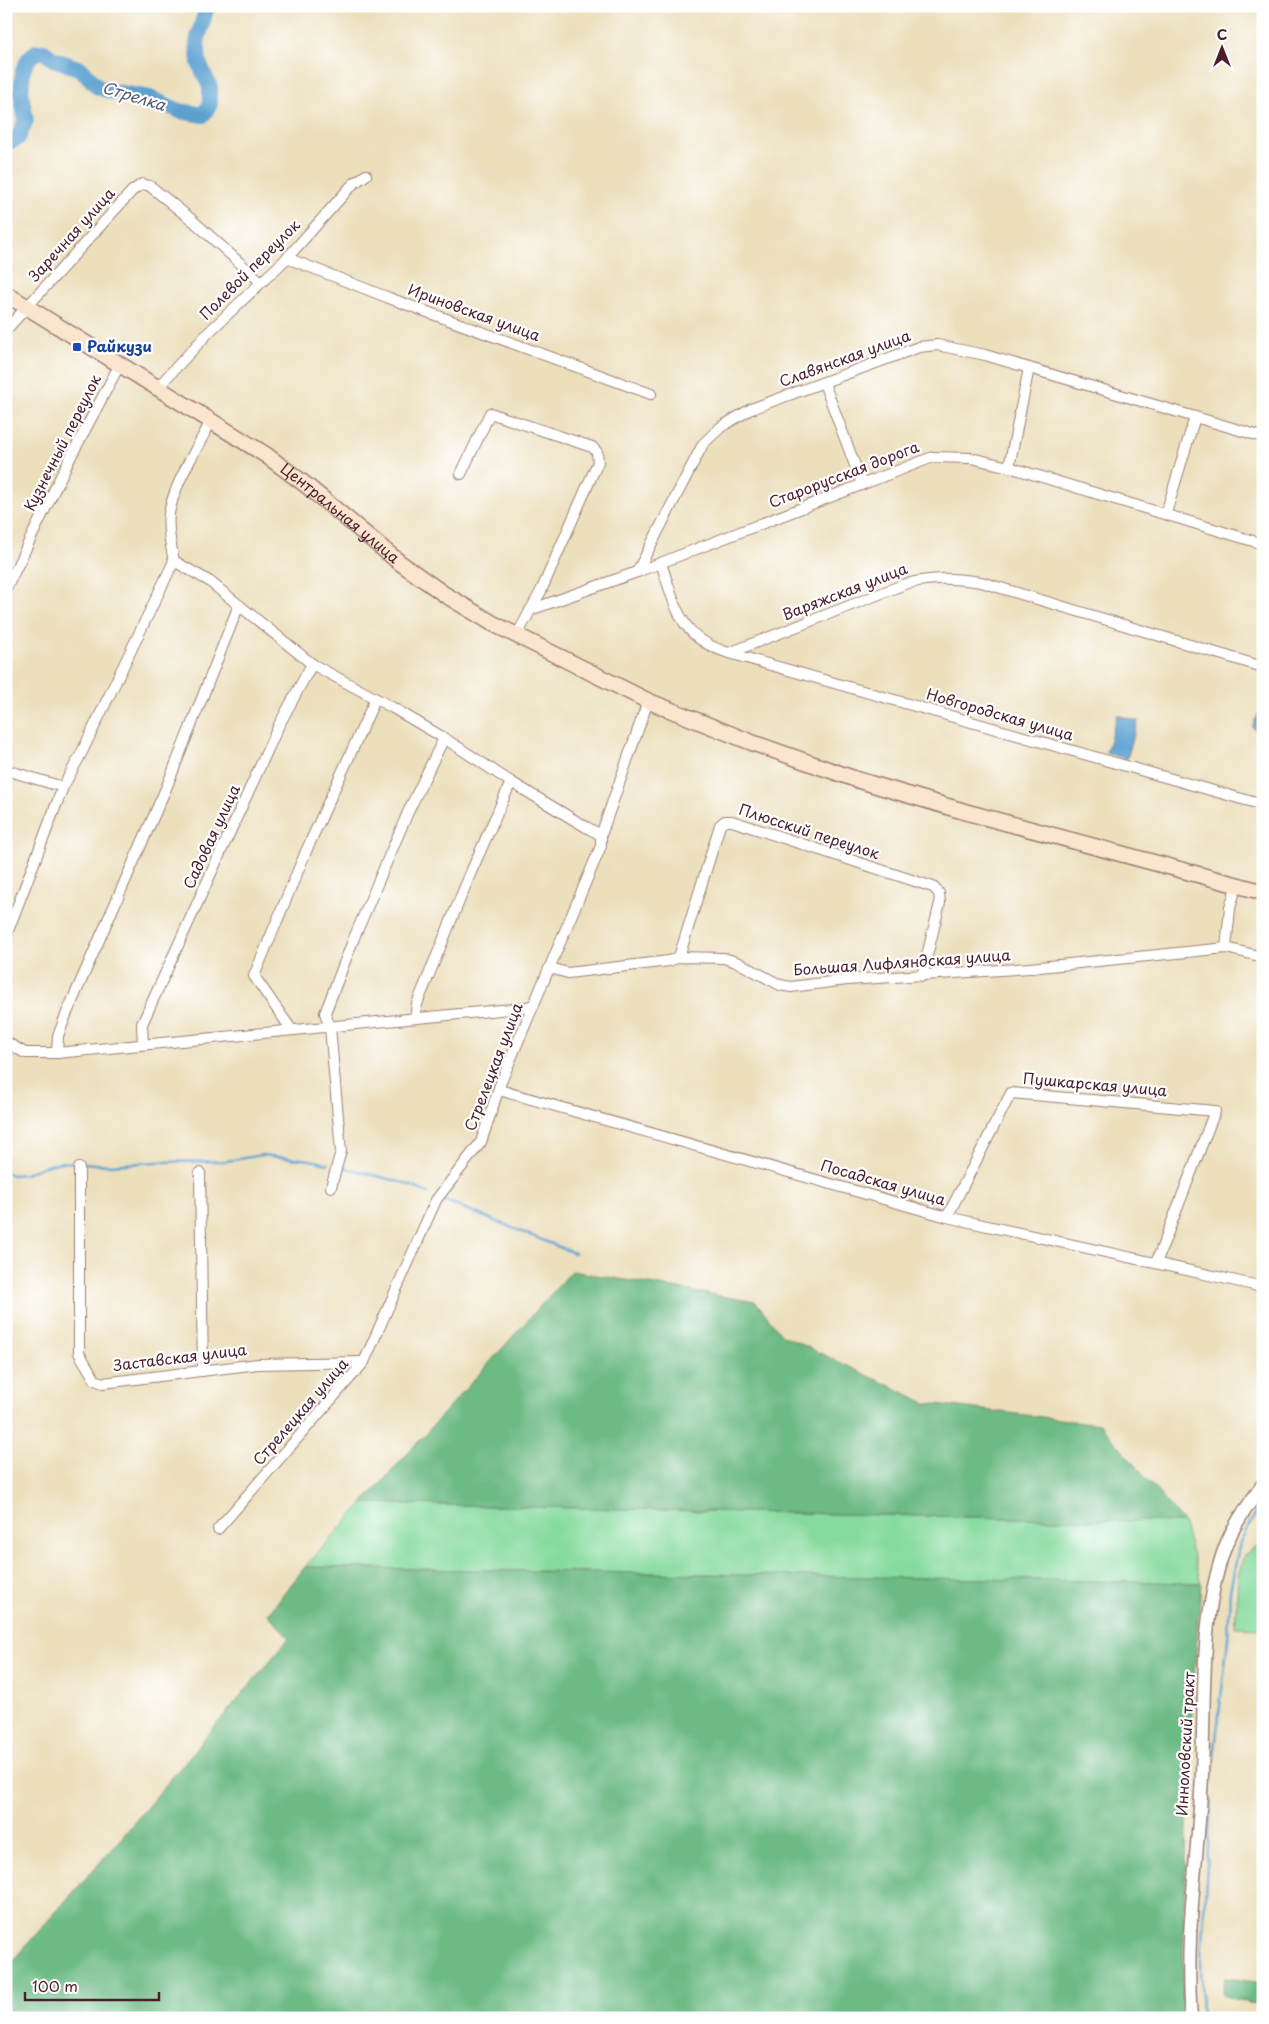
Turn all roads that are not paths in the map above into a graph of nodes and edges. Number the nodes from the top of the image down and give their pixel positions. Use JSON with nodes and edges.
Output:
{"nodes":[{"id":1,"x":366,"y":175,"type":"dead end"},
{"id":2,"x":287,"y":258,"type":"junction"},
{"id":3,"x":261,"y":282,"type":"junction"},
{"id":4,"x":6,"y":294,"type":"edge"},
{"id":5,"x":27,"y":307,"type":"junction"},
{"id":6,"x":6,"y":330,"type":"edge"},
{"id":7,"x":120,"y":364,"type":"junction"},
{"id":8,"x":1029,"y":368,"type":"junction"},
{"id":9,"x":824,"y":382,"type":"junction"},
{"id":10,"x":157,"y":388,"type":"junction"},
{"id":11,"x":651,"y":394,"type":"dead end"},
{"id":12,"x":1195,"y":416,"type":"junction"},
{"id":13,"x":211,"y":420,"type":"junction"},
{"id":14,"x":1263,"y":436,"type":"edge"},
{"id":15,"x":1009,"y":467,"type":"junction"},
{"id":16,"x":461,"y":474,"type":"dead end"},
{"id":17,"x":862,"y":484,"type":"junction"},
{"id":18,"x":1166,"y":513,"type":"junction"},
{"id":19,"x":1263,"y":544,"type":"edge"},
{"id":20,"x":174,"y":561,"type":"junction"},
{"id":21,"x":661,"y":563,"type":"junction"},
{"id":22,"x":637,"y":572,"type":"junction"},
{"id":23,"x":6,"y":589,"type":"edge"},
{"id":24,"x":239,"y":606,"type":"junction"},
{"id":25,"x":530,"y":610,"type":"junction"},
{"id":26,"x":517,"y":635,"type":"junction"},
{"id":27,"x":729,"y":653,"type":"junction"},
{"id":28,"x":312,"y":664,"type":"junction"},
{"id":29,"x":1263,"y":667,"type":"edge"},
{"id":30,"x":375,"y":700,"type":"junction"},
{"id":31,"x":648,"y":702,"type":"junction"},
{"id":32,"x":444,"y":738,"type":"junction"},
{"id":33,"x":6,"y":770,"type":"edge"},
{"id":34,"x":511,"y":782,"type":"junction"},
{"id":35,"x":63,"y":786,"type":"junction"},
{"id":36,"x":1263,"y":805,"type":"edge"},
{"id":37,"x":601,"y":834,"type":"junction"},
{"id":38,"x":1237,"y":884,"type":"junction"},
{"id":39,"x":1263,"y":892,"type":"edge"},
{"id":40,"x":6,"y":936,"type":"edge"},
{"id":41,"x":1226,"y":948,"type":"junction"},
{"id":42,"x":679,"y":957,"type":"junction"},
{"id":43,"x":1263,"y":957,"type":"edge"},
{"id":44,"x":550,"y":968,"type":"junction"},
{"id":45,"x":922,"y":976,"type":"junction"},
{"id":46,"x":534,"y":1005,"type":"junction"},
{"id":47,"x":415,"y":1018,"type":"junction"},
{"id":48,"x":330,"y":1027,"type":"junction"},
{"id":49,"x":291,"y":1029,"type":"junction"},
{"id":50,"x":6,"y":1042,"type":"edge"},
{"id":51,"x":143,"y":1044,"type":"junction"},
{"id":52,"x":57,"y":1053,"type":"junction"},
{"id":53,"x":499,"y":1090,"type":"junction"},
{"id":54,"x":79,"y":1168,"type":"dead end"},
{"id":55,"x":200,"y":1172,"type":"dead end"},
{"id":56,"x":331,"y":1187,"type":"dead end"},
{"id":57,"x":947,"y":1217,"type":"junction"},
{"id":58,"x":1156,"y":1263,"type":"junction"},
{"id":59,"x":1263,"y":1287,"type":"edge"},
{"id":60,"x":364,"y":1362,"type":"junction"},
{"id":61,"x":203,"y":1371,"type":"junction"},
{"id":62,"x":1263,"y":1484,"type":"edge"},
{"id":63,"x":218,"y":1529,"type":"dead end"},
{"id":64,"x":1191,"y":2018,"type":"edge"}],
"edges":[{"from":1,"to":2,"type":"street","name":"Полевой переулок"},
{"from":2,"to":3,"type":"street","name":"Полевой переулок"},
{"from":2,"to":11,"type":"street","name":"Ириновская улица"},
{"from":3,"to":5,"type":"street","name":"Заречная улица"},
{"from":3,"to":10,"type":"street","name":"Полевой переулок"},
{"from":4,"to":5,"type":"main road","name":"Центральная улица"},
{"from":5,"to":6,"type":"street","name":"Заречная улица"},
{"from":5,"to":7,"type":"main road","name":"Центральная улица"},
{"from":7,"to":10,"type":"main road","name":"Центральная улица"},
{"from":7,"to":23,"type":"street","name":"Кузнечный переулок"},
{"from":8,"to":9,"type":"street","name":"Славянская улица"},
{"from":8,"to":12,"type":"street","name":"Славянская улица"},
{"from":8,"to":15,"type":"street"},
{"from":9,"to":17,"type":"street"},
{"from":9,"to":22,"type":"street","name":"Славянская улица"},
{"from":10,"to":13,"type":"main road","name":"Центральная улица"},
{"from":12,"to":14,"type":"street","name":"Славянская улица"},
{"from":12,"to":18,"type":"street"},
{"from":13,"to":20,"type":"street"},
{"from":13,"to":26,"type":"main road","name":"Центральная улица"},
{"from":15,"to":17,"type":"street","name":"Старорусская дорога"},
{"from":15,"to":18,"type":"street","name":"Старорусская дорога"},
{"from":16,"to":25,"type":"street"},
{"from":17,"to":21,"type":"street","name":"Старорусская дорога"},
{"from":18,"to":19,"type":"street","name":"Старорусская дорога"},
{"from":20,"to":24,"type":"street"},
{"from":20,"to":35,"type":"street"},
{"from":21,"to":22,"type":"street","name":"Старорусская дорога"},
{"from":21,"to":27,"type":"street"},
{"from":22,"to":25,"type":"street","name":"Старорусская дорога"},
{"from":24,"to":28,"type":"street"},
{"from":24,"to":52,"type":"street"},
{"from":25,"to":26,"type":"street"},
{"from":26,"to":31,"type":"main road","name":"Центральная улица"},
{"from":27,"to":29,"type":"street","name":"Варяжская улица"},
{"from":27,"to":36,"type":"street","name":"Новгородская улица"},
{"from":28,"to":30,"type":"street"},
{"from":28,"to":51,"type":"street","name":"Садовая улица"},
{"from":30,"to":32,"type":"street"},
{"from":30,"to":49,"type":"street"},
{"from":31,"to":37,"type":"street","name":"Стрелецкая улица"},
{"from":31,"to":38,"type":"main road","name":"Центральная улица"},
{"from":32,"to":34,"type":"street"},
{"from":32,"to":48,"type":"street"},
{"from":33,"to":35,"type":"street"},
{"from":34,"to":37,"type":"street"},
{"from":34,"to":47,"type":"street"},
{"from":35,"to":40,"type":"street"},
{"from":37,"to":44,"type":"street","name":"Стрелецкая улица"},
{"from":38,"to":39,"type":"main road","name":"Центральная улица"},
{"from":38,"to":41,"type":"street"},
{"from":41,"to":43,"type":"street","name":"Большая Лифляндская улица"},
{"from":41,"to":45,"type":"street","name":"Большая Лифляндская улица"},
{"from":42,"to":44,"type":"street","name":"Большая Лифляндская улица"},
{"from":42,"to":45,"type":"street","name":"Большая Лифляндская улица"},
{"from":42,"to":45,"type":"street","name":"Плюсский переулок"},
{"from":44,"to":46,"type":"street","name":"Стрелецкая улица"},
{"from":46,"to":47,"type":"street"},
{"from":46,"to":53,"type":"street","name":"Стрелецкая улица"},
{"from":47,"to":48,"type":"street"},
{"from":48,"to":49,"type":"street"},
{"from":48,"to":56,"type":"street"},
{"from":49,"to":51,"type":"street"},
{"from":50,"to":52,"type":"street"},
{"from":51,"to":52,"type":"street"},
{"from":53,"to":57,"type":"street","name":"Посадская улица"},
{"from":53,"to":60,"type":"street","name":"Стрелецкая улица"},
{"from":54,"to":61,"type":"street","name":"Заставская улица"},
{"from":55,"to":61,"type":"street"},
{"from":57,"to":58,"type":"street","name":"Посадская улица"},
{"from":57,"to":58,"type":"street","name":"Пушкарская улица"},
{"from":58,"to":59,"type":"street","name":"Посадская улица"},
{"from":60,"to":61,"type":"street","name":"Заставская улица"},
{"from":60,"to":63,"type":"street","name":"Стрелецкая улица"},
{"from":62,"to":64,"type":"street","name":"Инноловский тракт"}]}
